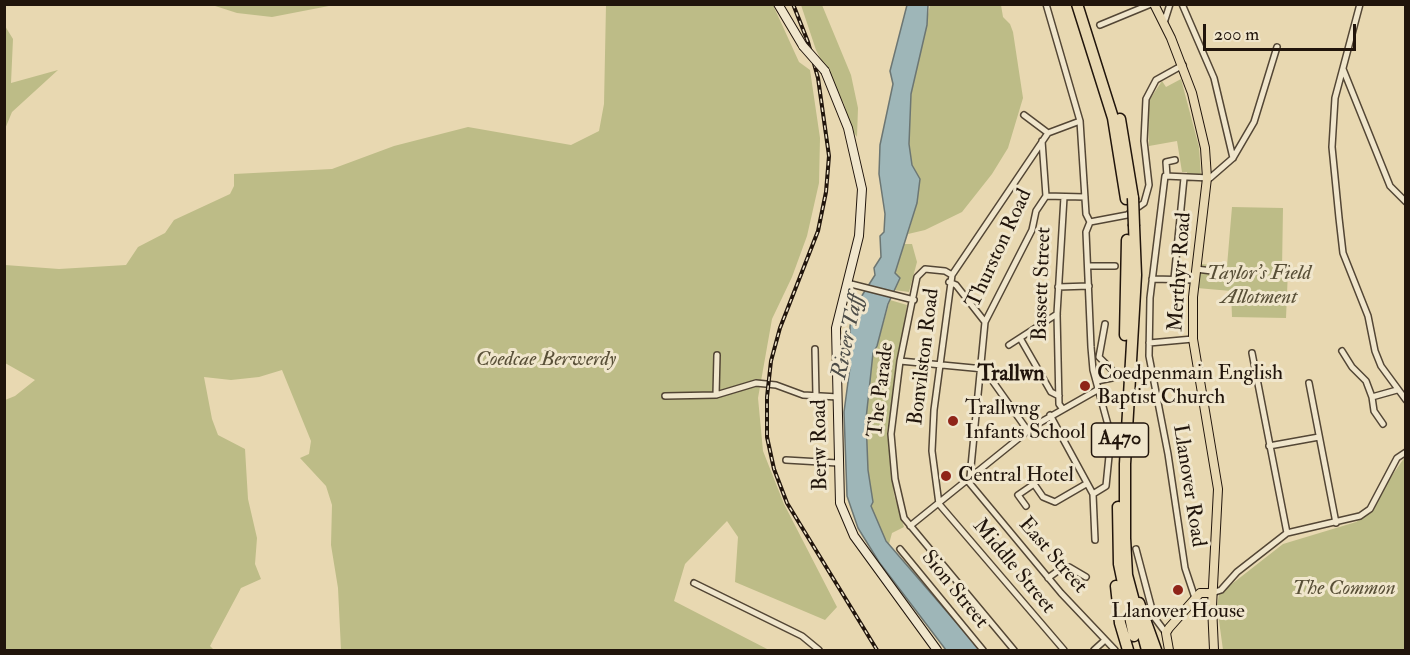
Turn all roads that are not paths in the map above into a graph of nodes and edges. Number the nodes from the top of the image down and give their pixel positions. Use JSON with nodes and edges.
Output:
{"nodes":[{"id":1,"x":778,"y":4,"type":"edge"},
{"id":2,"x":1046,"y":4,"type":"edge"},
{"id":3,"x":1077,"y":4,"type":"edge"},
{"id":4,"x":1085,"y":4,"type":"edge"},
{"id":5,"x":1152,"y":4,"type":"edge"},
{"id":6,"x":1170,"y":4,"type":"edge"},
{"id":7,"x":1182,"y":4,"type":"edge"},
{"id":8,"x":1360,"y":4,"type":"edge"},
{"id":9,"x":1164,"y":23,"type":"junction"},
{"id":10,"x":1100,"y":25,"type":"dead end"},
{"id":11,"x":1277,"y":47,"type":"dead end"},
{"id":12,"x":1183,"y":65,"type":"junction"},
{"id":13,"x":1342,"y":67,"type":"junction"},
{"id":14,"x":1024,"y":115,"type":"dead end"},
{"id":15,"x":1080,"y":121,"type":"junction"},
{"id":16,"x":1048,"y":133,"type":"junction"},
{"id":17,"x":1042,"y":141,"type":"junction"},
{"id":18,"x":1233,"y":158,"type":"junction"},
{"id":19,"x":1175,"y":159,"type":"dead end"},
{"id":20,"x":1166,"y":176,"type":"junction"},
{"id":21,"x":1184,"y":178,"type":"junction"},
{"id":22,"x":1207,"y":178,"type":"junction"},
{"id":23,"x":1046,"y":196,"type":"junction"},
{"id":24,"x":1064,"y":197,"type":"junction"},
{"id":25,"x":1085,"y":197,"type":"junction"},
{"id":26,"x":1129,"y":199,"type":"junction"},
{"id":27,"x":1406,"y":202,"type":"edge"},
{"id":28,"x":1090,"y":222,"type":"junction"},
{"id":29,"x":1131,"y":227,"type":"junction"},
{"id":30,"x":1088,"y":266,"type":"junction"},
{"id":31,"x":1115,"y":266,"type":"dead end"},
{"id":32,"x":1196,"y":269,"type":"junction"},
{"id":33,"x":1228,"y":273,"type":"dead end"},
{"id":34,"x":952,"y":275,"type":"junction"},
{"id":35,"x":1152,"y":279,"type":"junction"},
{"id":36,"x":1174,"y":279,"type":"junction"},
{"id":37,"x":1195,"y":280,"type":"junction"},
{"id":38,"x":950,"y":282,"type":"junction"},
{"id":39,"x":849,"y":283,"type":"junction"},
{"id":40,"x":1058,"y":286,"type":"junction"},
{"id":41,"x":1089,"y":286,"type":"junction"},
{"id":42,"x":914,"y":300,"type":"junction"},
{"id":43,"x":1057,"y":314,"type":"junction"},
{"id":44,"x":985,"y":322,"type":"junction"},
{"id":45,"x":1105,"y":324,"type":"dead end"},
{"id":46,"x":1020,"y":339,"type":"junction"},
{"id":47,"x":1193,"y":339,"type":"junction"},
{"id":48,"x":1149,"y":343,"type":"junction"},
{"id":49,"x":1010,"y":345,"type":"dead end"},
{"id":50,"x":815,"y":349,"type":"dead end"},
{"id":51,"x":1342,"y":351,"type":"dead end"},
{"id":52,"x":1252,"y":353,"type":"dead end"},
{"id":53,"x":717,"y":355,"type":"dead end"},
{"id":54,"x":900,"y":361,"type":"junction"},
{"id":55,"x":939,"y":364,"type":"junction"},
{"id":56,"x":979,"y":368,"type":"junction"},
{"id":57,"x":1097,"y":381,"type":"junction"},
{"id":58,"x":1309,"y":383,"type":"dead end"},
{"id":59,"x":1099,"y":389,"type":"junction"},
{"id":60,"x":1397,"y":390,"type":"junction"},
{"id":61,"x":716,"y":395,"type":"junction"},
{"id":62,"x":665,"y":396,"type":"dead end"},
{"id":63,"x":816,"y":396,"type":"junction"},
{"id":64,"x":1059,"y":396,"type":"junction"},
{"id":65,"x":1404,"y":396,"type":"edge"},
{"id":66,"x":838,"y":397,"type":"junction"},
{"id":67,"x":1371,"y":397,"type":"junction"},
{"id":68,"x":1062,"y":408,"type":"junction"},
{"id":69,"x":1050,"y":415,"type":"junction"},
{"id":70,"x":1383,"y":424,"type":"dead end"},
{"id":71,"x":1028,"y":430,"type":"junction"},
{"id":72,"x":1319,"y":437,"type":"junction"},
{"id":73,"x":1269,"y":446,"type":"junction"},
{"id":74,"x":1406,"y":452,"type":"edge"},
{"id":75,"x":786,"y":460,"type":"dead end"},
{"id":76,"x":838,"y":463,"type":"junction"},
{"id":77,"x":968,"y":478,"type":"junction"},
{"id":78,"x":1086,"y":484,"type":"junction"},
{"id":79,"x":1095,"y":493,"type":"junction"},
{"id":80,"x":939,"y":504,"type":"junction"},
{"id":81,"x":1026,"y":506,"type":"dead end"},
{"id":82,"x":1336,"y":523,"type":"junction"},
{"id":83,"x":910,"y":526,"type":"junction"},
{"id":84,"x":1287,"y":534,"type":"junction"},
{"id":85,"x":1095,"y":540,"type":"dead end"},
{"id":86,"x":1117,"y":542,"type":"junction"},
{"id":87,"x":900,"y":549,"type":"dead end"},
{"id":88,"x":1136,"y":549,"type":"dead end"},
{"id":89,"x":1127,"y":575,"type":"junction"},
{"id":90,"x":1086,"y":577,"type":"dead end"},
{"id":91,"x":1048,"y":578,"type":"junction"},
{"id":92,"x":694,"y":583,"type":"dead end"},
{"id":93,"x":1212,"y":592,"type":"junction"},
{"id":94,"x":1195,"y":598,"type":"junction"},
{"id":95,"x":1166,"y":633,"type":"junction"},
{"id":96,"x":1105,"y":640,"type":"junction"},
{"id":97,"x":816,"y":649,"type":"edge"},
{"id":98,"x":937,"y":651,"type":"edge"},
{"id":99,"x":983,"y":651,"type":"edge"},
{"id":100,"x":1014,"y":651,"type":"edge"},
{"id":101,"x":1064,"y":651,"type":"edge"},
{"id":102,"x":1094,"y":651,"type":"edge"},
{"id":103,"x":1115,"y":651,"type":"edge"},
{"id":104,"x":1128,"y":651,"type":"edge"},
{"id":105,"x":1139,"y":651,"type":"edge"},
{"id":106,"x":1147,"y":651,"type":"edge"},
{"id":107,"x":1156,"y":651,"type":"edge"},
{"id":108,"x":1169,"y":651,"type":"edge"},
{"id":109,"x":1214,"y":651,"type":"edge"}],
"edges":[{"from":1,"to":39,"type":"main road","name":"Berw Road","bridge":true},
{"from":2,"to":15,"type":"street"},
{"from":3,"to":26,"type":"highway","number":"A470"},
{"from":4,"to":26,"type":"highway","number":"A470"},
{"from":5,"to":9,"type":"main road","name":"Merthyr Road"},
{"from":5,"to":10,"type":"street"},
{"from":6,"to":9,"type":"street"},
{"from":7,"to":18,"type":"street"},
{"from":8,"to":13,"type":"street"},
{"from":9,"to":12,"type":"main road","name":"Merthyr Road"},
{"from":11,"to":18,"type":"street"},
{"from":12,"to":22,"type":"main road","name":"Merthyr Road"},
{"from":12,"to":28,"type":"street"},
{"from":13,"to":27,"type":"street"},
{"from":13,"to":60,"type":"street"},
{"from":14,"to":16,"type":"street"},
{"from":15,"to":16,"type":"street"},
{"from":15,"to":25,"type":"street"},
{"from":16,"to":17,"type":"street","name":"Bonvilston Road"},
{"from":17,"to":23,"type":"street","name":"Thurston Road"},
{"from":17,"to":34,"type":"street","name":"Bonvilston Road"},
{"from":18,"to":22,"type":"street"},
{"from":19,"to":20,"type":"street","name":"Llanover Road"},
{"from":20,"to":21,"type":"street"},
{"from":20,"to":35,"type":"street","name":"Llanover Road"},
{"from":21,"to":22,"type":"street"},
{"from":21,"to":36,"type":"street"},
{"from":22,"to":32,"type":"main road","name":"Merthyr Road"},
{"from":23,"to":24,"type":"street"},
{"from":23,"to":44,"type":"street","name":"Thurston Road"},
{"from":24,"to":25,"type":"street"},
{"from":24,"to":40,"type":"street","name":"Bassett Street"},
{"from":25,"to":28,"type":"street"},
{"from":26,"to":29,"type":"highway","number":"A470"},
{"from":28,"to":30,"type":"street"},
{"from":29,"to":86,"type":"highway","number":"A470"},
{"from":29,"to":89,"type":"highway","number":"A470"},
{"from":30,"to":31,"type":"street"},
{"from":30,"to":41,"type":"street"},
{"from":32,"to":33,"type":"street"},
{"from":32,"to":37,"type":"main road","name":"Merthyr Road"},
{"from":34,"to":38,"type":"street","name":"Bonvilston Road"},
{"from":34,"to":42,"type":"street","name":"The Parade"},
{"from":35,"to":36,"type":"street"},
{"from":35,"to":48,"type":"street","name":"Llanover Road"},
{"from":36,"to":37,"type":"street"},
{"from":37,"to":47,"type":"main road","name":"Merthyr Road"},
{"from":38,"to":44,"type":"street"},
{"from":38,"to":55,"type":"street","name":"Bonvilston Road"},
{"from":39,"to":42,"type":"street"},
{"from":39,"to":66,"type":"main road","name":"Berw Road"},
{"from":40,"to":41,"type":"street"},
{"from":40,"to":43,"type":"street","name":"Bassett Street"},
{"from":41,"to":57,"type":"street"},
{"from":42,"to":54,"type":"street","name":"The Parade"},
{"from":43,"to":46,"type":"street"},
{"from":43,"to":64,"type":"street","name":"Bassett Street"},
{"from":44,"to":56,"type":"street","name":"Thurston Road"},
{"from":45,"to":57,"type":"street"},
{"from":46,"to":49,"type":"street"},
{"from":46,"to":64,"type":"street"},
{"from":47,"to":48,"type":"street"},
{"from":47,"to":93,"type":"main road","name":"Merthyr Road"},
{"from":48,"to":94,"type":"street","name":"Llanover Road"},
{"from":50,"to":63,"type":"street"},
{"from":51,"to":67,"type":"street"},
{"from":52,"to":73,"type":"street"},
{"from":53,"to":61,"type":"street"},
{"from":54,"to":55,"type":"street"},
{"from":54,"to":83,"type":"street","name":"The Parade"},
{"from":55,"to":56,"type":"street"},
{"from":55,"to":80,"type":"street","name":"Bonvilston Road"},
{"from":56,"to":71,"type":"street"},
{"from":56,"to":77,"type":"street","name":"Thurston Road"},
{"from":57,"to":59,"type":"street"},
{"from":58,"to":72,"type":"street"},
{"from":59,"to":68,"type":"street"},
{"from":59,"to":79,"type":"street"},
{"from":60,"to":65,"type":"street"},
{"from":60,"to":67,"type":"street"},
{"from":61,"to":62,"type":"street"},
{"from":61,"to":63,"type":"street"},
{"from":63,"to":66,"type":"street"},
{"from":64,"to":68,"type":"street","name":"Bassett Street"},
{"from":66,"to":76,"type":"main road","name":"Berw Road"},
{"from":67,"to":70,"type":"street"},
{"from":68,"to":69,"type":"street"},
{"from":69,"to":71,"type":"street"},
{"from":69,"to":78,"type":"street"},
{"from":71,"to":77,"type":"street"},
{"from":72,"to":73,"type":"street"},
{"from":72,"to":82,"type":"street"},
{"from":73,"to":84,"type":"street"},
{"from":74,"to":82,"type":"street"},
{"from":75,"to":76,"type":"street"},
{"from":76,"to":98,"type":"main road","name":"Berw Road"},
{"from":77,"to":80,"type":"street"},
{"from":77,"to":91,"type":"street","name":"East Street"},
{"from":78,"to":79,"type":"street"},
{"from":78,"to":81,"type":"street"},
{"from":79,"to":85,"type":"street"},
{"from":80,"to":83,"type":"street"},
{"from":80,"to":101,"type":"street","name":"Middle Street"},
{"from":82,"to":84,"type":"street"},
{"from":83,"to":100,"type":"street","name":"The Parade"},
{"from":84,"to":93,"type":"street"},
{"from":86,"to":104,"type":"highway"},
{"from":86,"to":105,"type":"highway","number":"A470"},
{"from":87,"to":99,"type":"street","name":"Sion Street"},
{"from":88,"to":95,"type":"street"},
{"from":89,"to":106,"type":"highway","number":"A470"},
{"from":89,"to":107,"type":"highway"},
{"from":90,"to":91,"type":"street"},
{"from":91,"to":96,"type":"street","name":"East Street"},
{"from":92,"to":97,"type":"street"},
{"from":93,"to":94,"type":"main road"},
{"from":93,"to":109,"type":"main road","name":"Merthyr Road"},
{"from":94,"to":95,"type":"main road"},
{"from":95,"to":108,"type":"main road"},
{"from":96,"to":102,"type":"street"},
{"from":96,"to":103,"type":"street","name":"East Street"}]}
